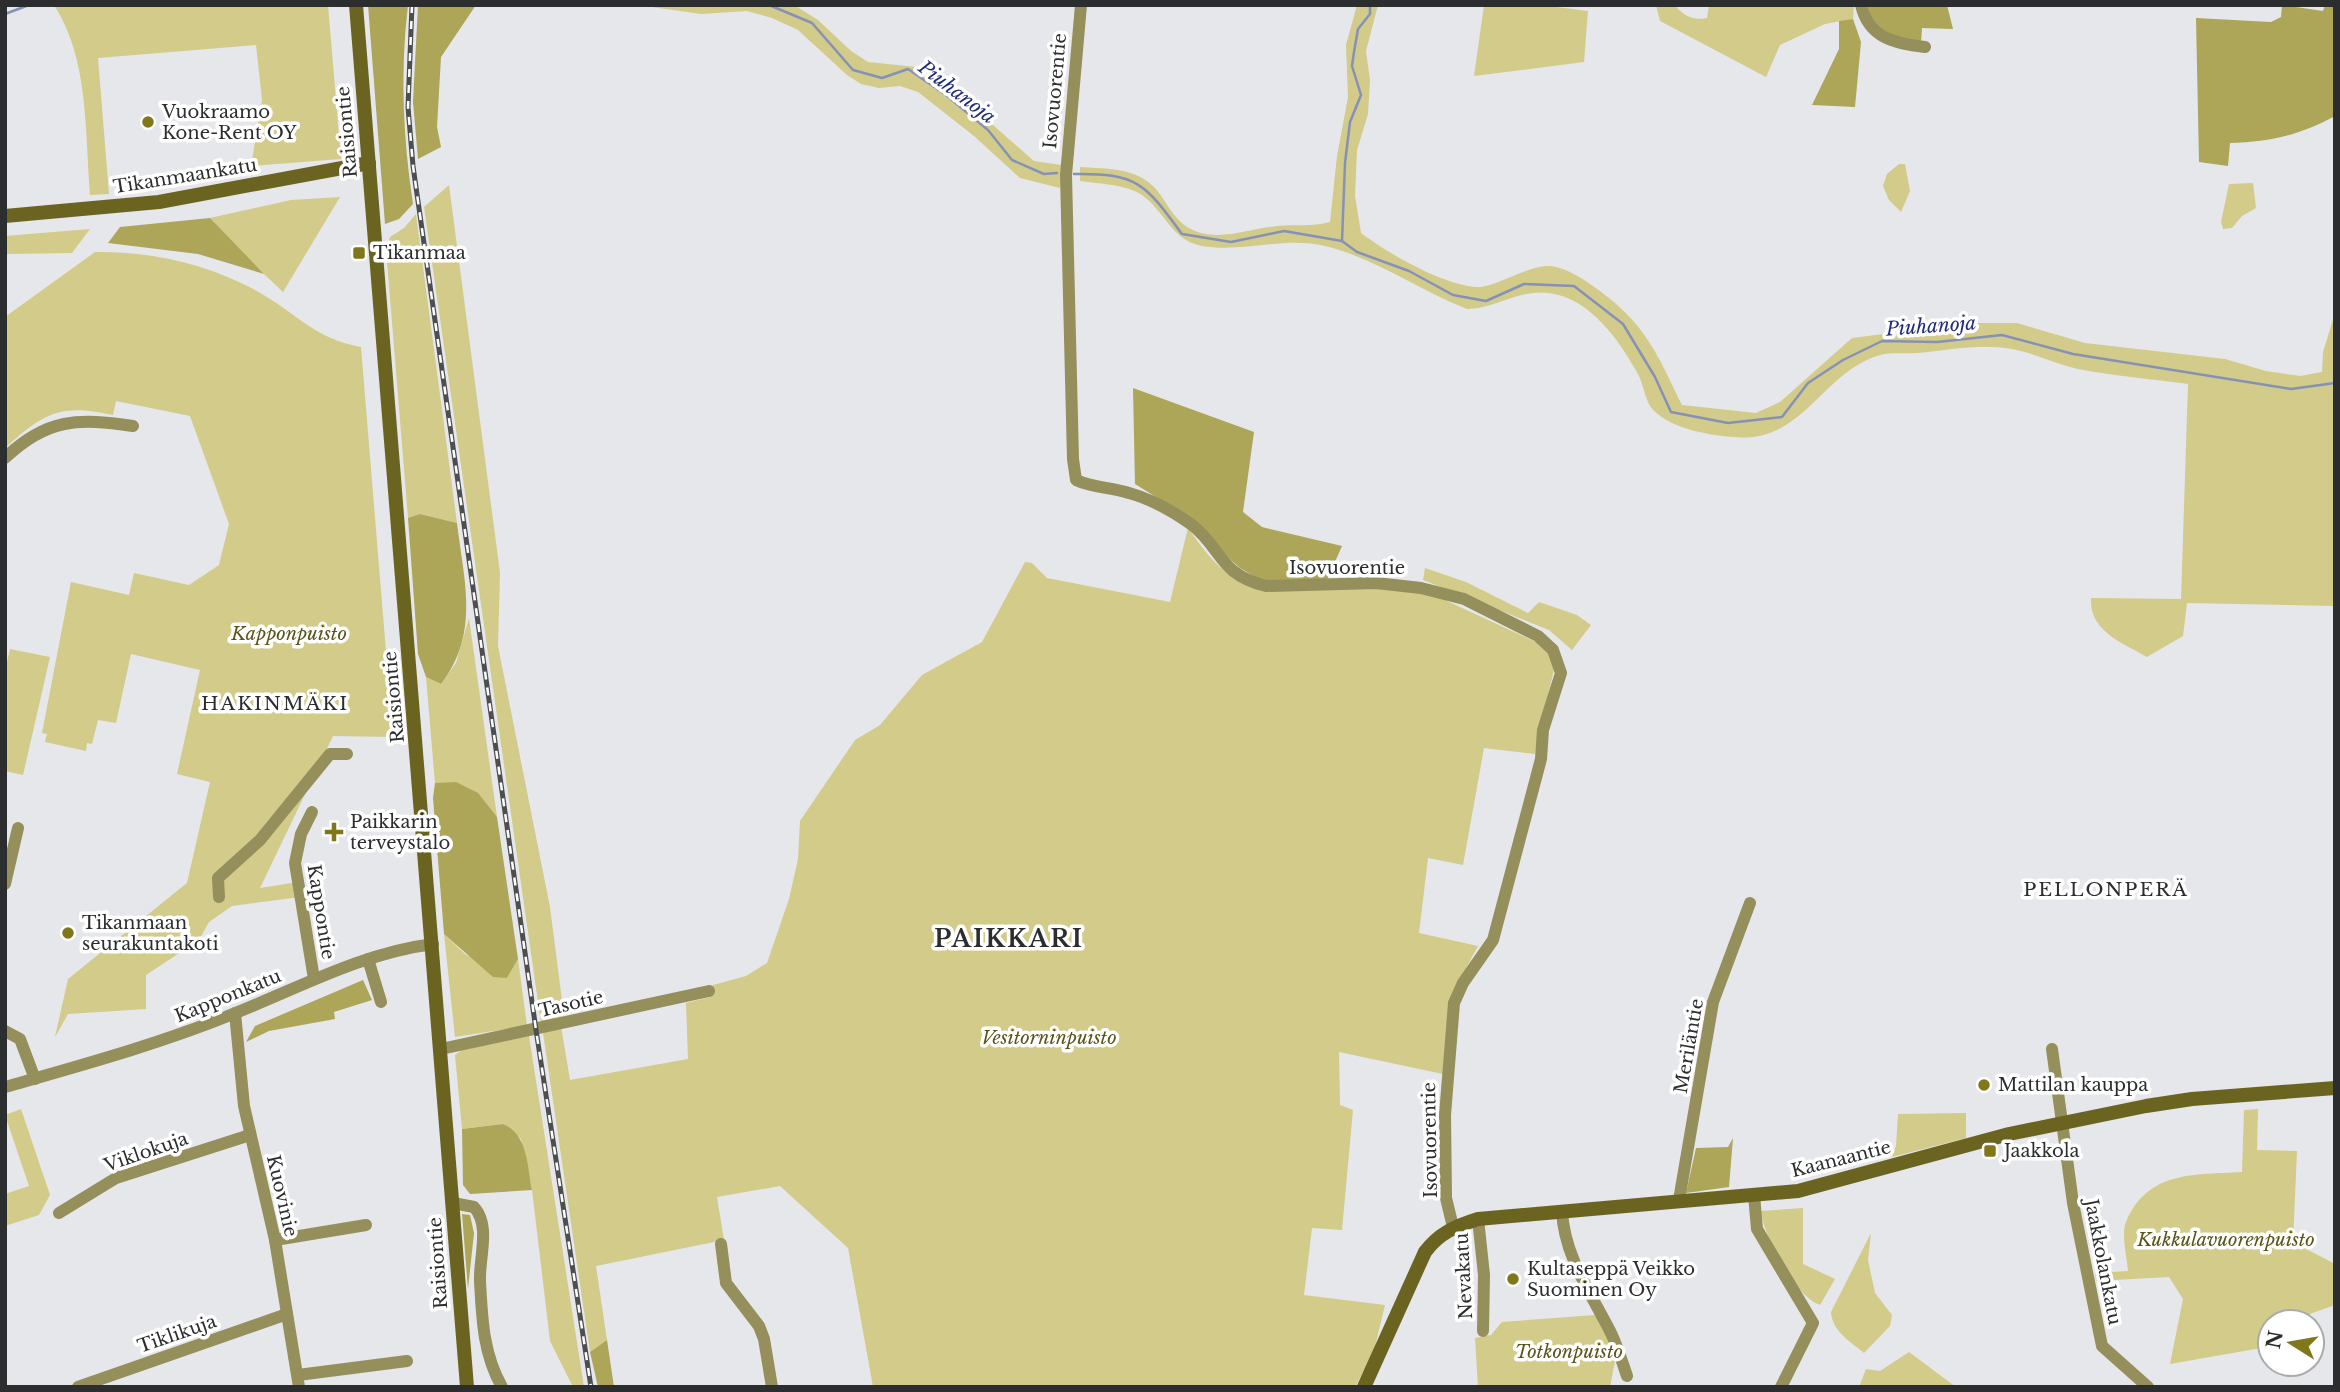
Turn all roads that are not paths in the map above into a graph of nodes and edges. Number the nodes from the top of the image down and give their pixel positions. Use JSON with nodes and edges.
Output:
{"nodes":[{"id":1,"x":356,"y":5,"type":"edge"},
{"id":2,"x":1081,"y":5,"type":"edge"},
{"id":3,"x":1861,"y":5,"type":"edge"},
{"id":4,"x":1925,"y":47,"type":"dead end"},
{"id":5,"x":369,"y":163,"type":"junction"},
{"id":6,"x":5,"y":216,"type":"edge"},
{"id":7,"x":133,"y":426,"type":"dead end"},
{"id":8,"x":5,"y":458,"type":"edge"},
{"id":9,"x":347,"y":754,"type":"dead end"},
{"id":10,"x":312,"y":812,"type":"dead end"},
{"id":11,"x":18,"y":828,"type":"dead end"},
{"id":12,"x":5,"y":884,"type":"edge"},
{"id":13,"x":219,"y":897,"type":"dead end"},
{"id":14,"x":1750,"y":903,"type":"dead end"},
{"id":15,"x":433,"y":944,"type":"junction"},
{"id":16,"x":368,"y":959,"type":"junction"},
{"id":17,"x":314,"y":979,"type":"junction"},
{"id":18,"x":709,"y":992,"type":"dead end"},
{"id":19,"x":381,"y":1002,"type":"dead end"},
{"id":20,"x":235,"y":1013,"type":"junction"},
{"id":21,"x":5,"y":1031,"type":"edge"},
{"id":22,"x":441,"y":1049,"type":"junction"},
{"id":23,"x":2052,"y":1049,"type":"dead end"},
{"id":24,"x":35,"y":1079,"type":"junction"},
{"id":25,"x":5,"y":1087,"type":"edge"},
{"id":26,"x":2335,"y":1088,"type":"edge"},
{"id":27,"x":2060,"y":1124,"type":"junction"},
{"id":28,"x":250,"y":1135,"type":"junction"},
{"id":29,"x":1754,"y":1195,"type":"junction"},
{"id":30,"x":1679,"y":1200,"type":"junction"},
{"id":31,"x":453,"y":1203,"type":"junction"},
{"id":32,"x":1562,"y":1211,"type":"junction"},
{"id":33,"x":59,"y":1213,"type":"dead end"},
{"id":34,"x":1478,"y":1219,"type":"junction"},
{"id":35,"x":366,"y":1225,"type":"dead end"},
{"id":36,"x":1453,"y":1227,"type":"junction"},
{"id":37,"x":275,"y":1240,"type":"junction"},
{"id":38,"x":721,"y":1244,"type":"dead end"},
{"id":39,"x":287,"y":1314,"type":"junction"},
{"id":40,"x":1483,"y":1331,"type":"dead end"},
{"id":41,"x":407,"y":1362,"type":"dead end"},
{"id":42,"x":1628,"y":1376,"type":"dead end"},
{"id":43,"x":298,"y":1381,"type":"edge"},
{"id":44,"x":78,"y":1387,"type":"edge"},
{"id":45,"x":467,"y":1387,"type":"edge"},
{"id":46,"x":502,"y":1387,"type":"edge"},
{"id":47,"x":772,"y":1387,"type":"edge"},
{"id":48,"x":1364,"y":1387,"type":"edge"},
{"id":49,"x":1781,"y":1387,"type":"edge"},
{"id":50,"x":2148,"y":1387,"type":"edge"}],
"edges":[{"from":1,"to":5,"type":"street","name":"Raisiontie"},
{"from":2,"to":36,"type":"street","name":"Isovuorentie"},
{"from":3,"to":4,"type":"street"},
{"from":5,"to":6,"type":"street","name":"Tikanmaankatu"},
{"from":5,"to":15,"type":"street","name":"Raisiontie"},
{"from":7,"to":8,"type":"street"},
{"from":9,"to":13,"type":"street"},
{"from":10,"to":17,"type":"street","name":"Kappontie"},
{"from":11,"to":12,"type":"street"},
{"from":14,"to":30,"type":"street","name":"Meriläntie"},
{"from":15,"to":16,"type":"street","name":"Kapponkatu"},
{"from":15,"to":22,"type":"street","name":"Raisiontie"},
{"from":16,"to":17,"type":"street","name":"Kapponkatu"},
{"from":16,"to":19,"type":"street"},
{"from":17,"to":20,"type":"street","name":"Kapponkatu"},
{"from":18,"to":22,"type":"street","name":"Tasotie"},
{"from":20,"to":24,"type":"street","name":"Kapponkatu"},
{"from":20,"to":28,"type":"street","name":"Kuovinie"},
{"from":21,"to":24,"type":"street"},
{"from":22,"to":31,"type":"street","name":"Raisiontie"},
{"from":23,"to":27,"type":"street","name":"Jaakkolankatu"},
{"from":24,"to":25,"type":"street","name":"Kapponkatu"},
{"from":26,"to":27,"type":"street","name":"Kaanaantie"},
{"from":27,"to":29,"type":"street","name":"Kaanaantie"},
{"from":27,"to":50,"type":"street","name":"Jaakkolankatu"},
{"from":28,"to":33,"type":"street","name":"Viklokuja"},
{"from":28,"to":37,"type":"street","name":"Kuovinie"},
{"from":29,"to":30,"type":"street","name":"Kaanaantie"},
{"from":29,"to":49,"type":"street"},
{"from":30,"to":32,"type":"street","name":"Kaanaantie"},
{"from":31,"to":45,"type":"street","name":"Raisiontie"},
{"from":31,"to":46,"type":"street"},
{"from":32,"to":34,"type":"street","name":"Kaanaantie"},
{"from":32,"to":42,"type":"street"},
{"from":34,"to":36,"type":"street","name":"Kaanaantie"},
{"from":34,"to":40,"type":"street","name":"Nevakatu"},
{"from":35,"to":37,"type":"street"},
{"from":36,"to":48,"type":"street","name":"Kaanaantie"},
{"from":37,"to":39,"type":"street","name":"Kuovinie"},
{"from":38,"to":47,"type":"street"},
{"from":39,"to":43,"type":"street","name":"Kuovinie"},
{"from":39,"to":44,"type":"street","name":"Tiklikuja"},
{"from":41,"to":43,"type":"street"}]}
